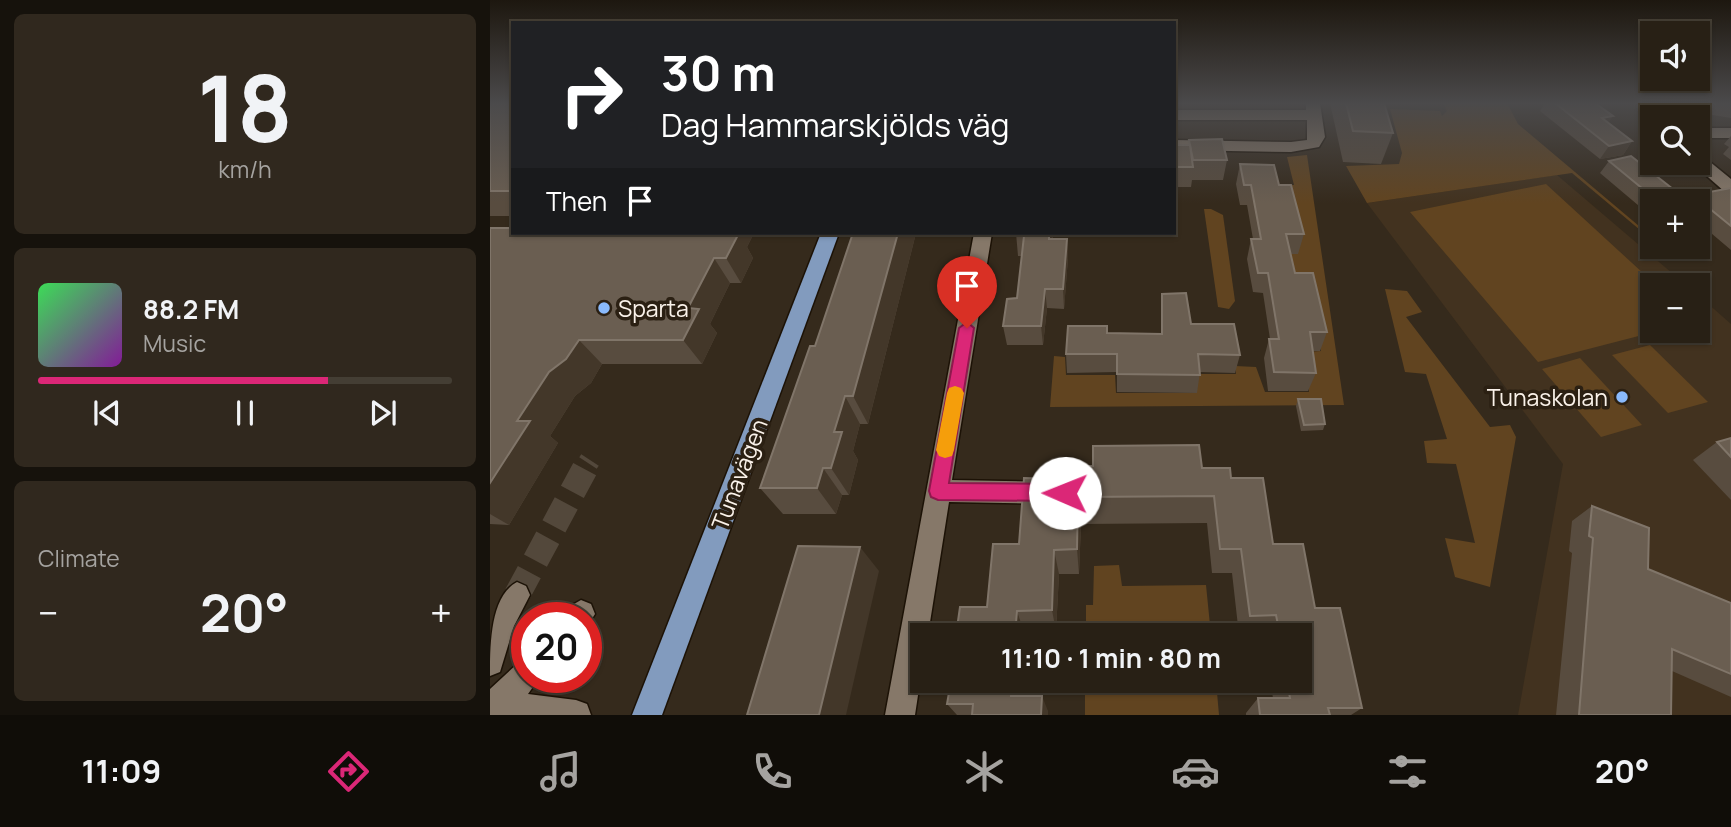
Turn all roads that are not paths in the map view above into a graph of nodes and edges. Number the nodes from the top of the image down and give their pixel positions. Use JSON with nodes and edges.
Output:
{"nodes":[{"id":1,"x":1317,"y":136,"type":"edge"},
{"id":2,"x":1176,"y":145,"type":"edge"},
{"id":3,"x":1710,"y":170,"type":"edge"},
{"id":4,"x":1731,"y":188,"type":"edge"},
{"id":5,"x":829,"y":235,"type":"edge"},
{"id":6,"x":983,"y":235,"type":"edge"},
{"id":7,"x":938,"y":491,"type":"junction"},
{"id":8,"x":1065,"y":493,"type":"edge"},
{"id":9,"x":517,"y":595,"type":"tunnel mouth"},
{"id":10,"x":490,"y":662,"type":"edge"},
{"id":11,"x":511,"y":689,"type":"edge"},
{"id":12,"x":494,"y":705,"type":"edge"},
{"id":13,"x":576,"y":715,"type":"edge"},
{"id":14,"x":647,"y":715,"type":"edge"},
{"id":15,"x":900,"y":715,"type":"edge"}],
"edges":[{"from":1,"to":2,"type":"street"},
{"from":3,"to":4,"type":"street"},
{"from":5,"to":14,"type":"main road","name":"Tunavägen"},
{"from":6,"to":7,"type":"street"},
{"from":7,"to":8,"type":"street"},
{"from":7,"to":15,"type":"street"},
{"from":9,"to":10,"type":"street"},
{"from":11,"to":12,"type":"street"},
{"from":12,"to":13,"type":"street"}]}
